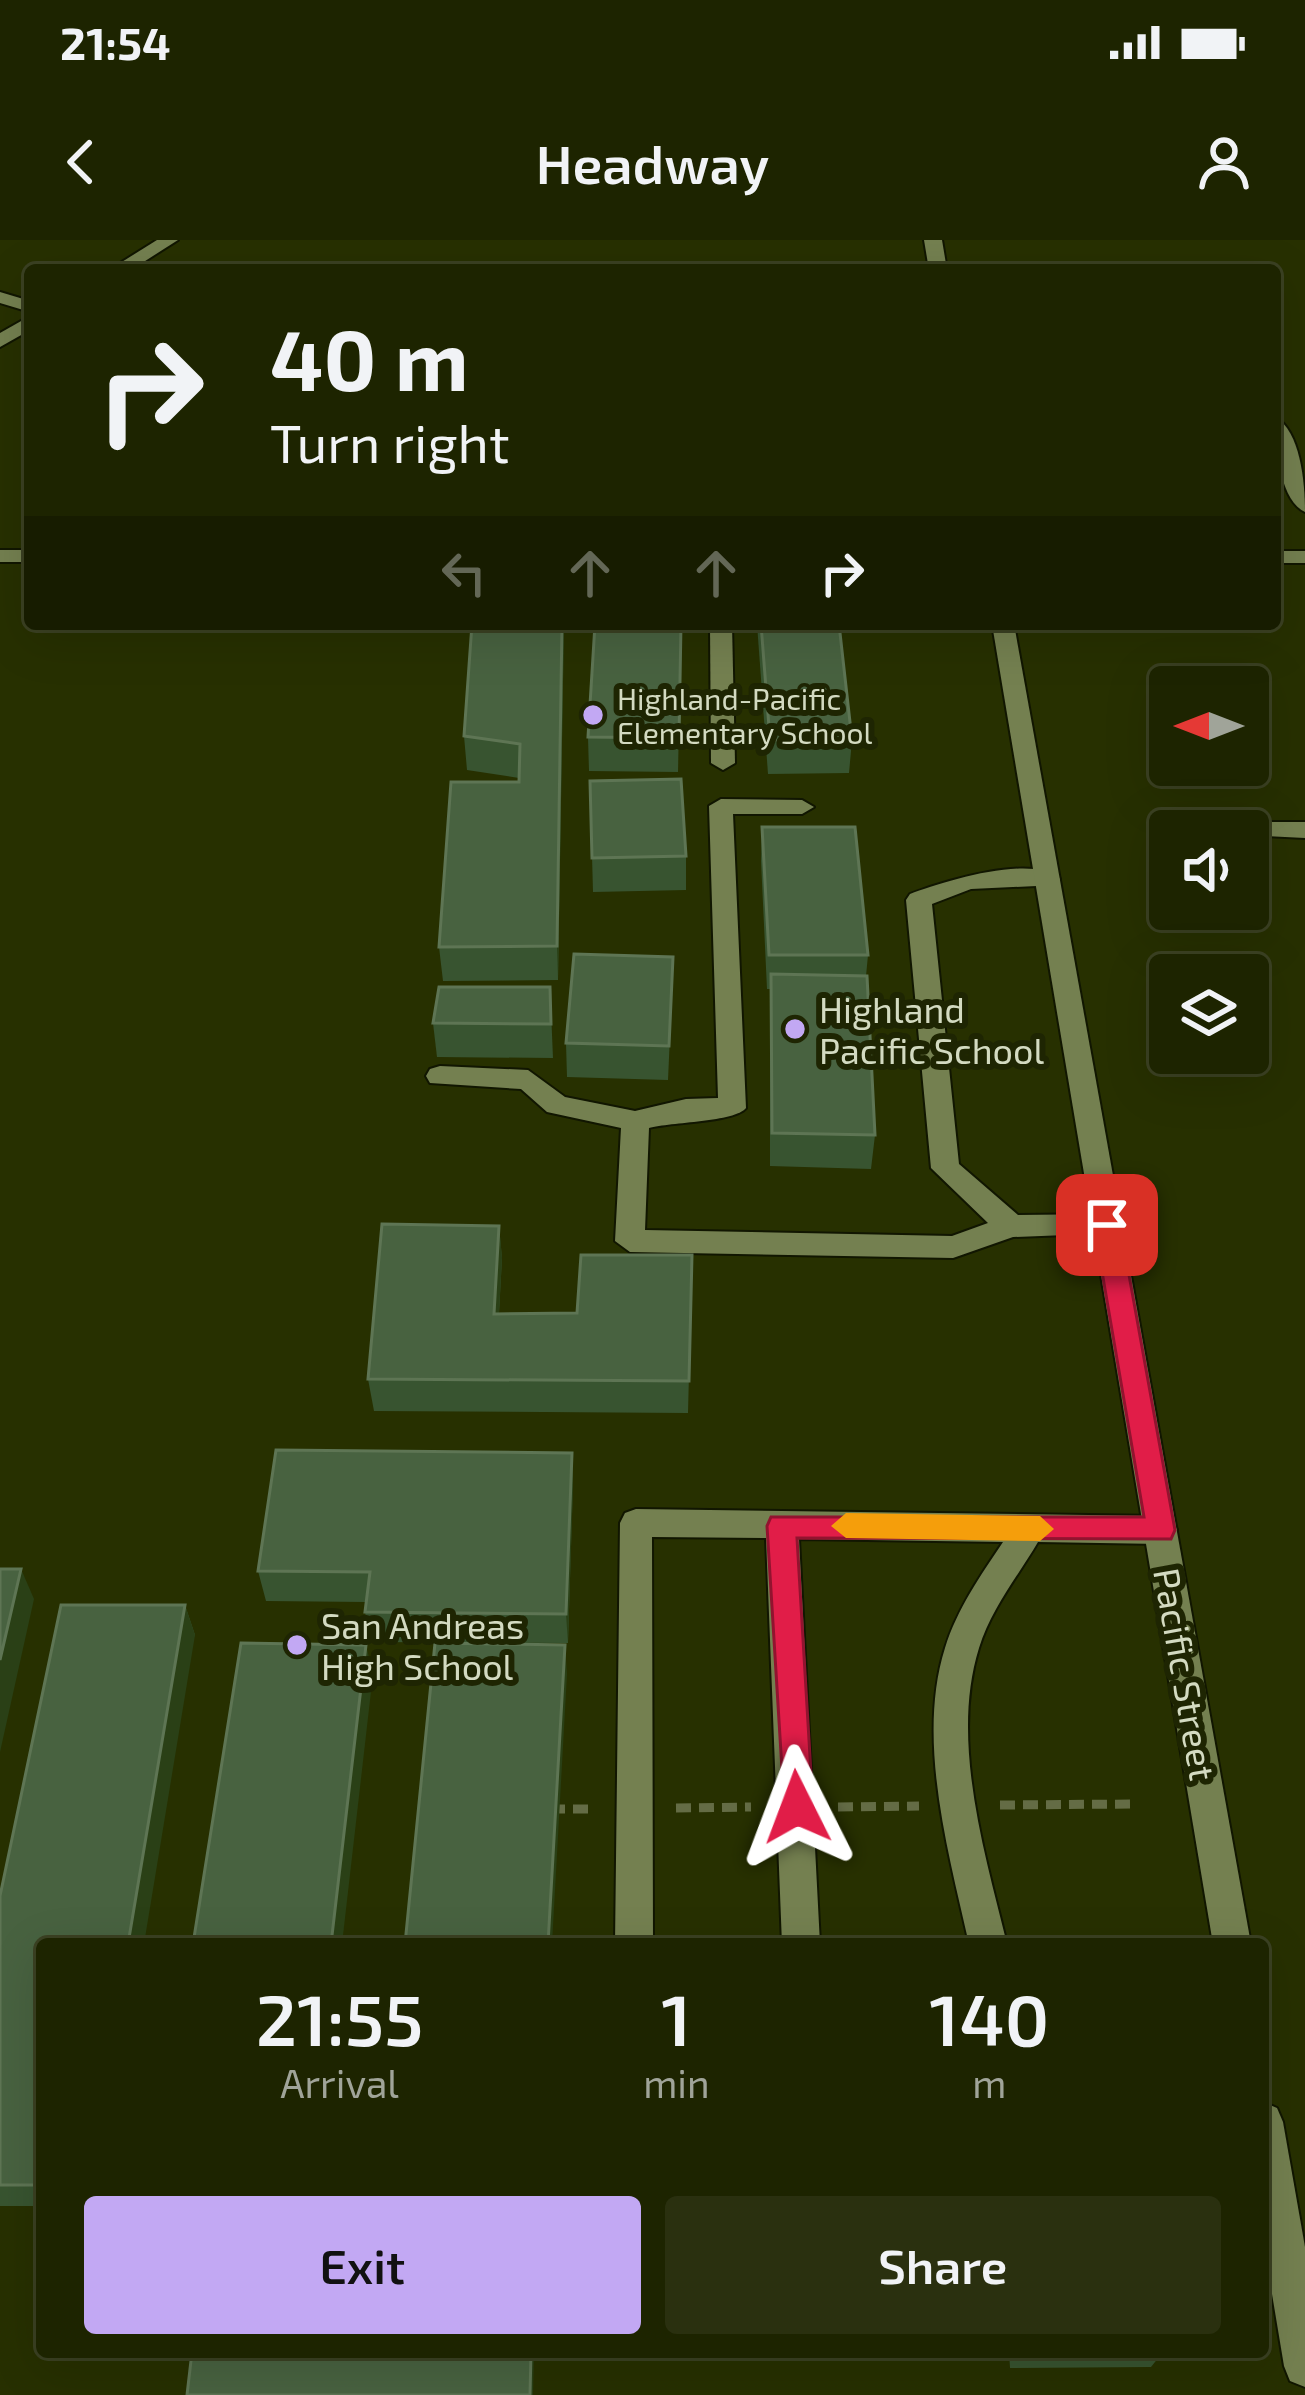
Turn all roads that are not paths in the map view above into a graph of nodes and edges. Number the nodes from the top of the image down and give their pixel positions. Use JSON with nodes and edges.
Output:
{"nodes":[{"id":1,"x":169,"y":240,"type":"edge"},
{"id":2,"x":128,"y":264,"type":"edge"},
{"id":3,"x":1281,"y":440,"type":"edge"},
{"id":4,"x":1305,"y":506,"type":"edge"},
{"id":5,"x":721,"y":630,"type":"edge"},
{"id":6,"x":1004,"y":630,"type":"edge"},
{"id":7,"x":723,"y":763,"type":"dead end"},
{"id":8,"x":802,"y":807,"type":"dead end"},
{"id":9,"x":1269,"y":830,"type":"edge"},
{"id":10,"x":1305,"y":830,"type":"edge"},
{"id":11,"x":1048,"y":879,"type":"junction"},
{"id":12,"x":440,"y":1076,"type":"dead end"},
{"id":13,"x":634,"y":1121,"type":"junction"},
{"id":14,"x":1107,"y":1225,"type":"junction"},
{"id":15,"x":1011,"y":1226,"type":"junction"},
{"id":16,"x":782,"y":1526,"type":"junction"},
{"id":17,"x":1029,"y":1528,"type":"junction"},
{"id":18,"x":1161,"y":1530,"type":"junction"},
{"id":19,"x":634,"y":1938,"type":"edge"},
{"id":20,"x":801,"y":1938,"type":"edge"},
{"id":21,"x":987,"y":1938,"type":"edge"},
{"id":22,"x":1231,"y":1938,"type":"edge"},
{"id":23,"x":1269,"y":2157,"type":"edge"},
{"id":24,"x":1305,"y":2366,"type":"edge"}],
"edges":[{"from":1,"to":2,"type":"street"},
{"from":3,"to":4,"type":"street"},
{"from":5,"to":7,"type":"street"},
{"from":6,"to":11,"type":"street","name":"Pacific Street"},
{"from":8,"to":13,"type":"street"},
{"from":9,"to":10,"type":"street"},
{"from":11,"to":14,"type":"street","name":"Pacific Street"},
{"from":11,"to":15,"type":"street"},
{"from":12,"to":13,"type":"street"},
{"from":13,"to":15,"type":"street"},
{"from":14,"to":15,"type":"street"},
{"from":14,"to":18,"type":"street","name":"Pacific Street"},
{"from":16,"to":17,"type":"street"},
{"from":16,"to":19,"type":"street"},
{"from":16,"to":20,"type":"street"},
{"from":17,"to":18,"type":"street"},
{"from":17,"to":21,"type":"street"},
{"from":18,"to":22,"type":"street","name":"Pacific Street"},
{"from":23,"to":24,"type":"street"}]}
